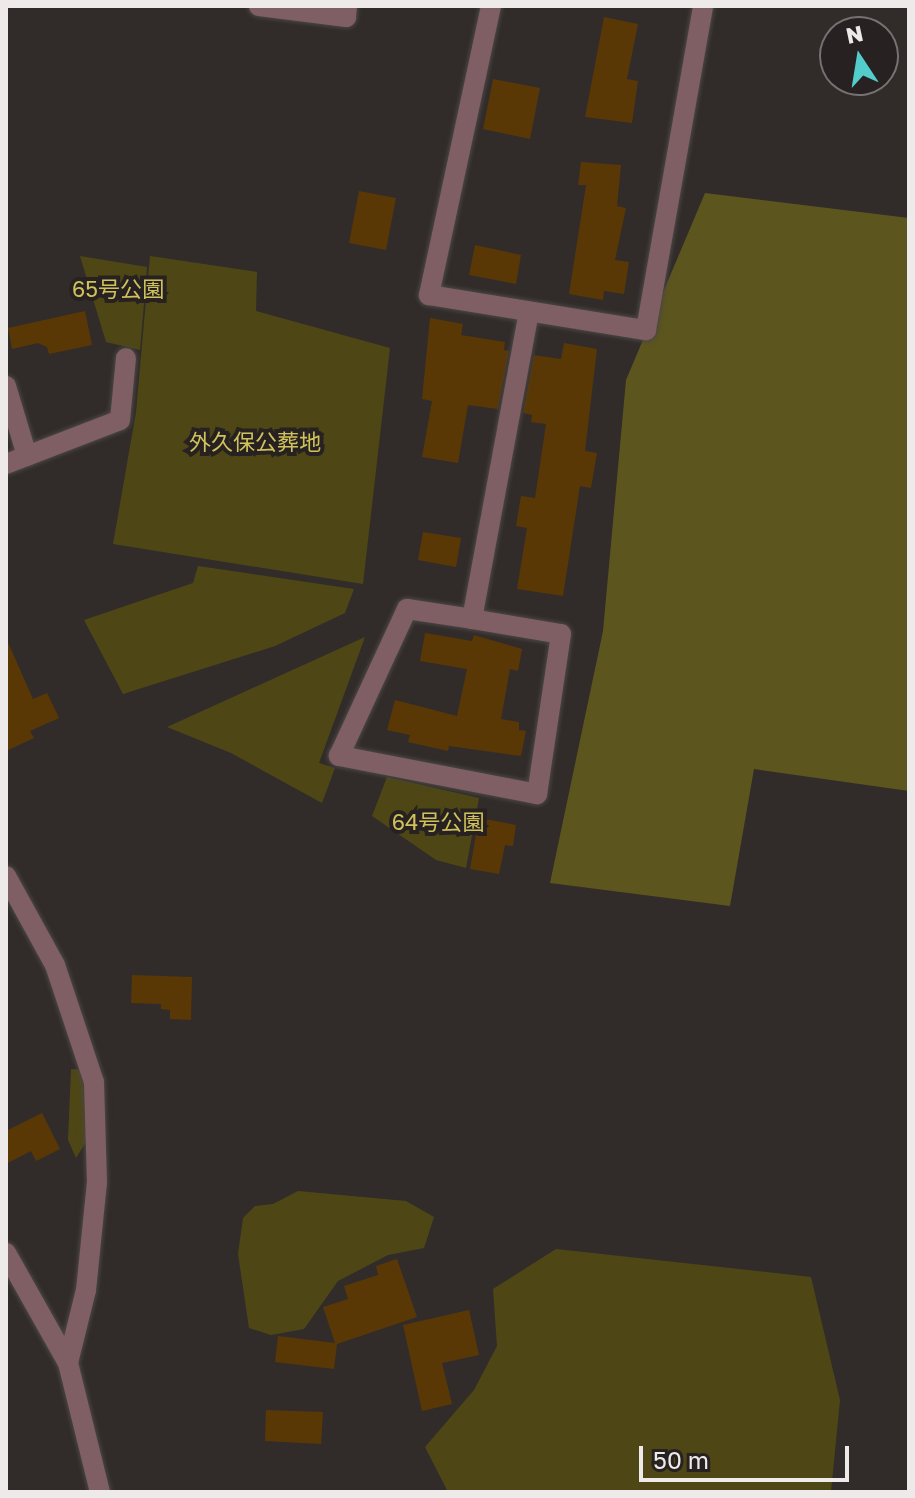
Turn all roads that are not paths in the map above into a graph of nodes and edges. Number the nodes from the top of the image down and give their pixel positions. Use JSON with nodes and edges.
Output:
{"nodes":[{"id":1,"x":259,"y":6,"type":"edge"},
{"id":2,"x":347,"y":6,"type":"edge"},
{"id":3,"x":491,"y":6,"type":"edge"},
{"id":4,"x":703,"y":6,"type":"edge"},
{"id":5,"x":529,"y":312,"type":"junction"},
{"id":6,"x":126,"y":358,"type":"dead end"},
{"id":7,"x":6,"y":386,"type":"edge"},
{"id":8,"x":27,"y":456,"type":"junction"},
{"id":9,"x":6,"y":464,"type":"edge"},
{"id":10,"x":472,"y":619,"type":"junction"},
{"id":11,"x":6,"y":876,"type":"edge"},
{"id":12,"x":6,"y":1253,"type":"edge"},
{"id":13,"x":68,"y":1363,"type":"junction"},
{"id":14,"x":100,"y":1492,"type":"edge"}],
"edges":[{"from":1,"to":2,"type":"street"},
{"from":3,"to":5,"type":"street"},
{"from":4,"to":5,"type":"street"},
{"from":5,"to":10,"type":"street"},
{"from":6,"to":8,"type":"street"},
{"from":7,"to":8,"type":"street"},
{"from":8,"to":9,"type":"street"},
{"from":10,"to":10,"type":"street"},
{"from":11,"to":13,"type":"street"},
{"from":12,"to":13,"type":"street"},
{"from":13,"to":14,"type":"street"}]}
